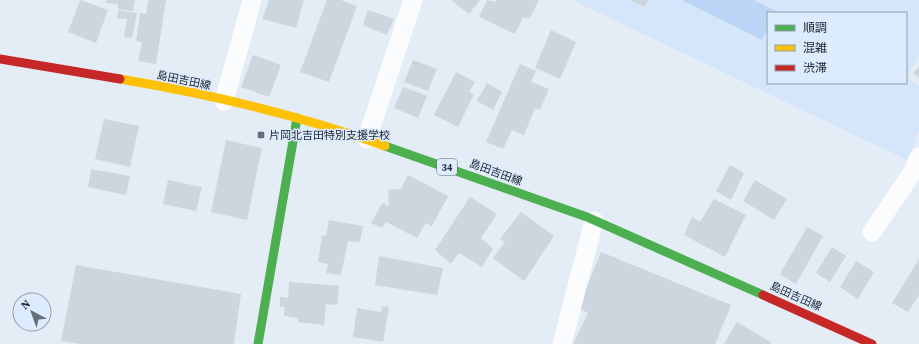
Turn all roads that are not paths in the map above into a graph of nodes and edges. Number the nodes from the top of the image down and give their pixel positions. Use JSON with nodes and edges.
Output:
{"nodes":[{"id":1,"x":252,"y":0,"type":"edge"},
{"id":2,"x":412,"y":0,"type":"edge"},
{"id":3,"x":0,"y":59,"type":"edge"},
{"id":4,"x":224,"y":101,"type":"junction"},
{"id":5,"x":297,"y":118,"type":"junction"},
{"id":6,"x":367,"y":139,"type":"junction"},
{"id":7,"x":919,"y":157,"type":"edge"},
{"id":8,"x":594,"y":220,"type":"junction"},
{"id":9,"x":872,"y":232,"type":"dead end"},
{"id":10,"x":261,"y":343,"type":"edge"},
{"id":11,"x":562,"y":344,"type":"edge"},
{"id":12,"x":872,"y":344,"type":"edge"}],
"edges":[{"from":1,"to":4,"type":"street"},
{"from":2,"to":6,"type":"street"},
{"from":3,"to":4,"type":"main road","name":"島田吉田線","number":"34"},
{"from":4,"to":5,"type":"main road","name":"島田吉田線","number":"34"},
{"from":5,"to":6,"type":"main road","name":"島田吉田線","number":"34"},
{"from":5,"to":10,"type":"main road"},
{"from":6,"to":8,"type":"main road","name":"島田吉田線","number":"34"},
{"from":7,"to":9,"type":"street"},
{"from":8,"to":11,"type":"street"},
{"from":8,"to":12,"type":"main road","name":"島田吉田線","number":"34"}]}
